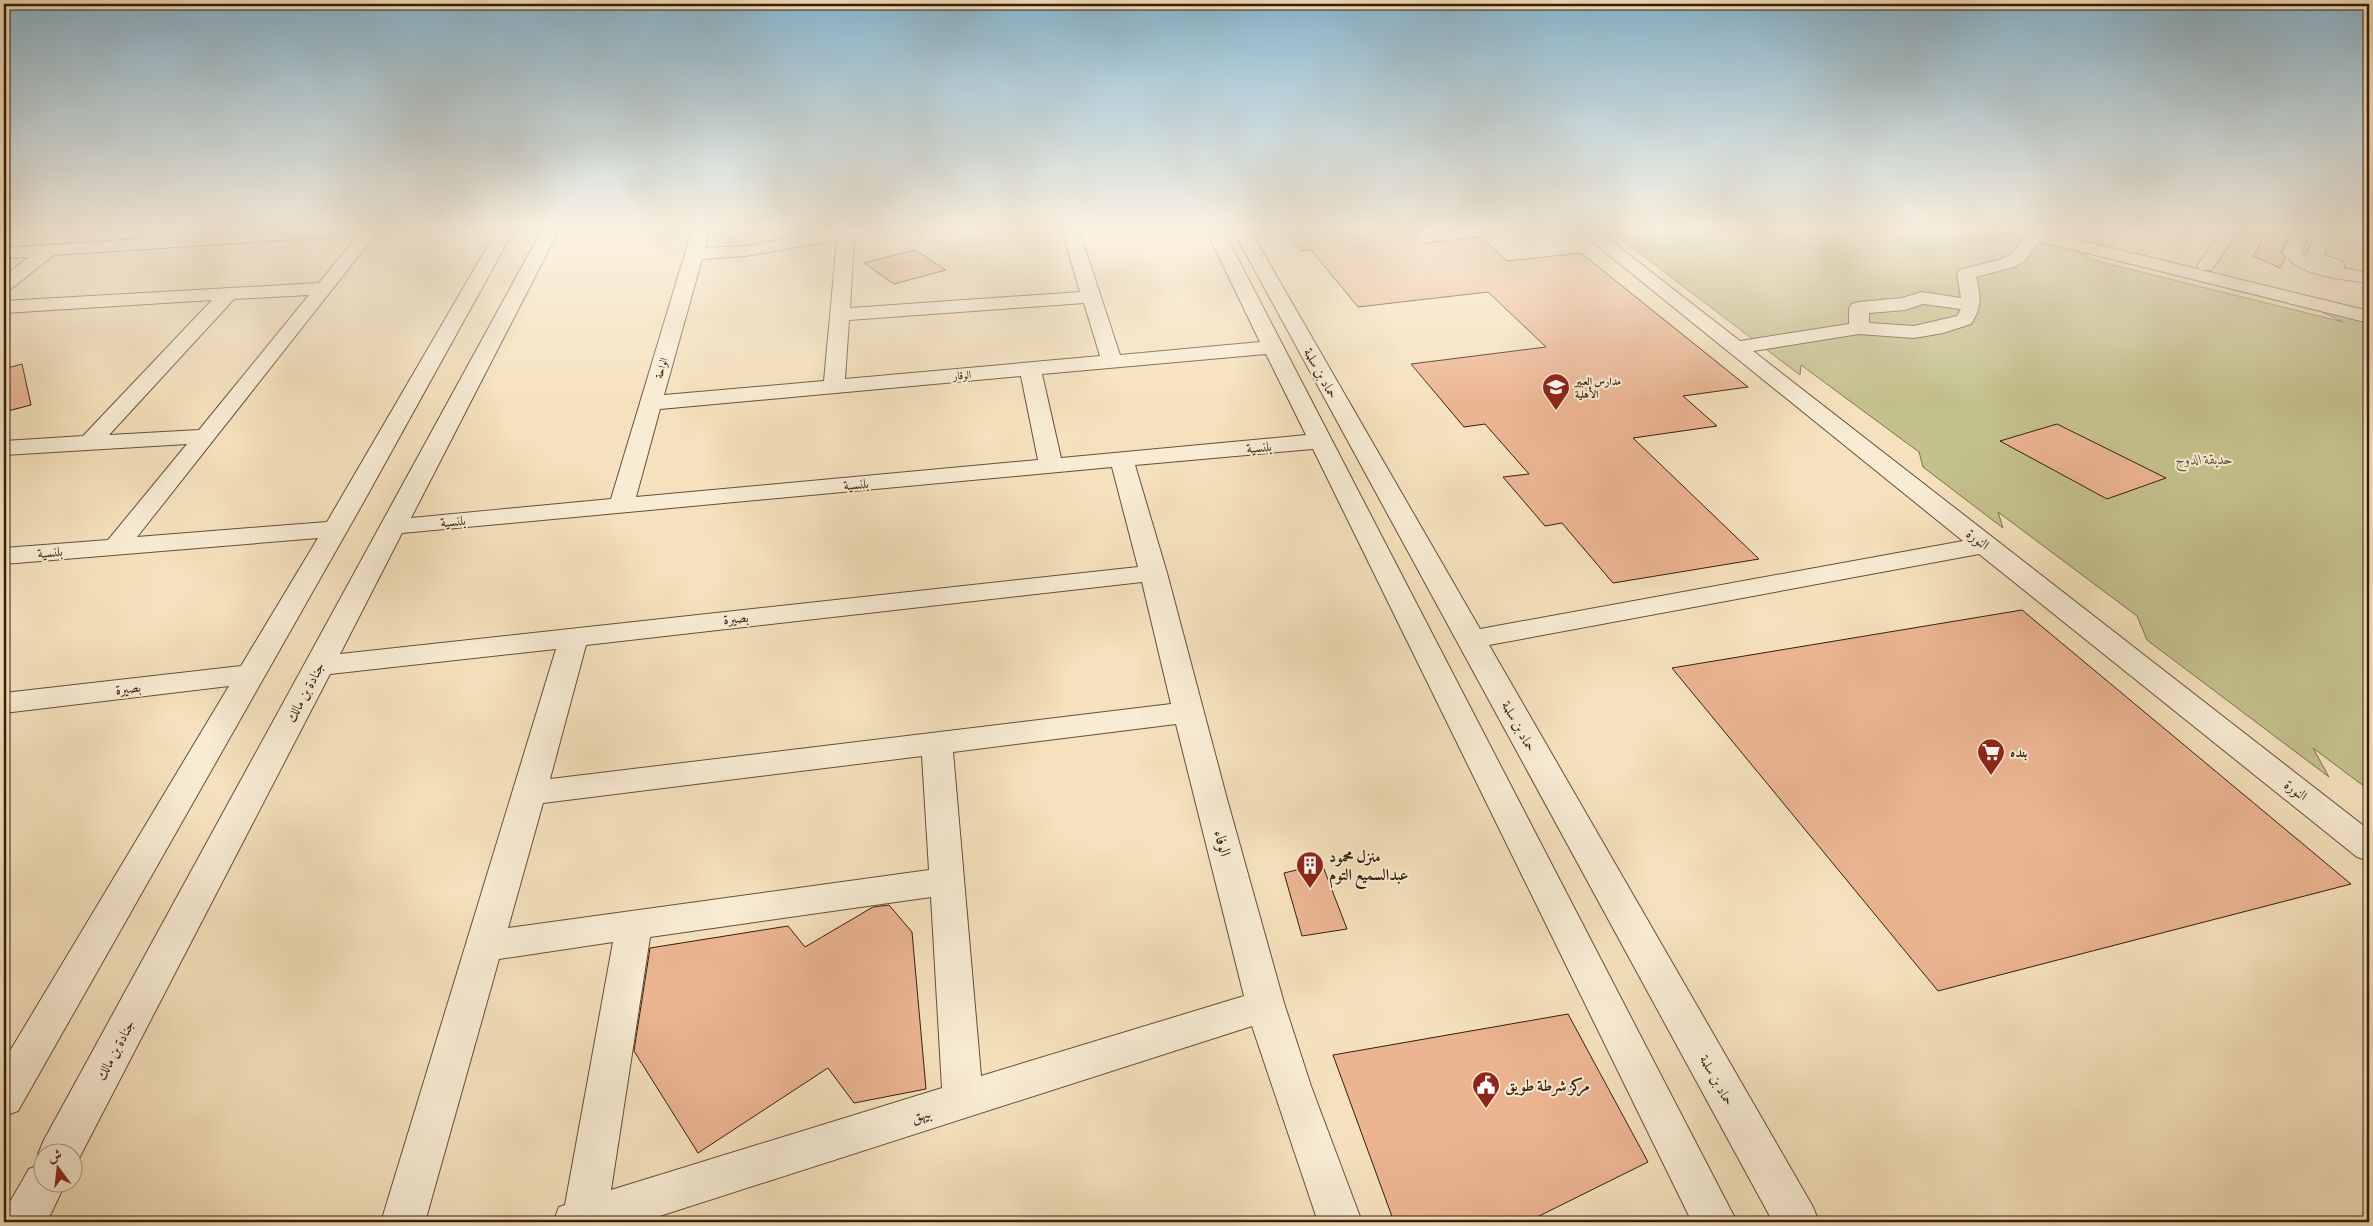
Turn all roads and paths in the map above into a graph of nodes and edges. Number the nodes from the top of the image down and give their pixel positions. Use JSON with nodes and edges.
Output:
{"nodes":[{"id":1,"x":473,"y":287,"type":"edge"},
{"id":2,"x":520,"y":287,"type":"edge"},
{"id":3,"x":684,"y":287,"type":"edge"},
{"id":4,"x":845,"y":287,"type":"edge"},
{"id":5,"x":1088,"y":287,"type":"edge"},
{"id":6,"x":1243,"y":287,"type":"edge"},
{"id":7,"x":1273,"y":287,"type":"edge"},
{"id":8,"x":1658,"y":287,"type":"edge"},
{"id":9,"x":1969,"y":287,"type":"edge"},
{"id":10,"x":2248,"y":287,"type":"edge"},
{"id":11,"x":2297,"y":287,"type":"edge"},
{"id":12,"x":325,"y":288,"type":"joint"},
{"id":13,"x":229,"y":293,"type":"junction"},
{"id":14,"x":1091,"y":297,"type":"junction"},
{"id":15,"x":2369,"y":304,"type":"edge"},
{"id":16,"x":1971,"y":305,"type":"junction"},
{"id":17,"x":4,"y":307,"type":"edge"},
{"id":18,"x":840,"y":315,"type":"junction"},
{"id":19,"x":2369,"y":317,"type":"edge"},
{"id":20,"x":1859,"y":328,"type":"junction"},
{"id":21,"x":1273,"y":347,"type":"junction"},
{"id":22,"x":1734,"y":348,"type":"junction"},
{"id":23,"x":1112,"y":362,"type":"junction"},
{"id":24,"x":1030,"y":369,"type":"junction"},
{"id":25,"x":834,"y":387,"type":"junction"},
{"id":26,"x":651,"y":403,"type":"junction"},
{"id":27,"x":206,"y":436,"type":"junction"},
{"id":28,"x":1320,"y":441,"type":"junction"},
{"id":29,"x":89,"y":443,"type":"junction"},
{"id":30,"x":4,"y":448,"type":"edge"},
{"id":31,"x":1122,"y":459,"type":"junction"},
{"id":32,"x":1051,"y":466,"type":"junction"},
{"id":33,"x":621,"y":506,"type":"junction"},
{"id":34,"x":391,"y":527,"type":"junction"},
{"id":35,"x":336,"y":528,"type":"junction"},
{"id":36,"x":1984,"y":545,"type":"junction"},
{"id":37,"x":116,"y":547,"type":"junction"},
{"id":38,"x":4,"y":556,"type":"edge"},
{"id":39,"x":1154,"y":573,"type":"junction"},
{"id":40,"x":574,"y":636,"type":"junction"},
{"id":41,"x":1470,"y":640,"type":"junction"},
{"id":42,"x":319,"y":666,"type":"junction"},
{"id":43,"x":251,"y":674,"type":"junction"},
{"id":44,"x":4,"y":703,"type":"edge"},
{"id":45,"x":1188,"y":712,"type":"junction"},
{"id":46,"x":937,"y":743,"type":"junction"},
{"id":47,"x":530,"y":793,"type":"junction"},
{"id":48,"x":2369,"y":848,"type":"edge"},
{"id":49,"x":947,"y":881,"type":"junction"},
{"id":50,"x":634,"y":924,"type":"junction"},
{"id":51,"x":484,"y":946,"type":"junction"},
{"id":52,"x":1266,"y":1005,"type":"junction"},
{"id":53,"x":4,"y":1098,"type":"edge"},
{"id":54,"x":963,"y":1101,"type":"junction"},
{"id":55,"x":65,"y":1144,"type":"edge"},
{"id":56,"x":38,"y":1194,"type":"edge"},
{"id":57,"x":580,"y":1221,"type":"edge"},
{"id":58,"x":23,"y":1222,"type":"edge"},
{"id":59,"x":403,"y":1222,"type":"edge"},
{"id":60,"x":1340,"y":1222,"type":"edge"},
{"id":61,"x":1715,"y":1222,"type":"edge"},
{"id":62,"x":1797,"y":1222,"type":"edge"}],
"edges":[{"from":1,"to":35,"type":"street"},
{"from":2,"to":34,"type":"street","name":"جنادة بن مالك"},
{"from":3,"to":26,"type":"street","name":"الواحة"},
{"from":4,"to":18,"type":"street"},
{"from":5,"to":14,"type":"street"},
{"from":6,"to":21,"type":"street"},
{"from":7,"to":41,"type":"street","name":"حماد بن سلمة"},
{"from":8,"to":22,"type":"street","name":"النورة"},
{"from":9,"to":16,"type":"street"},
{"from":10,"to":19,"type":"street"},
{"from":11,"to":15,"type":"street"},
{"from":12,"to":13,"type":"street"},
{"from":12,"to":27,"type":"street"},
{"from":13,"to":17,"type":"street"},
{"from":13,"to":29,"type":"street"},
{"from":14,"to":18,"type":"street"},
{"from":14,"to":23,"type":"street"},
{"from":16,"to":20,"type":"street"},
{"from":16,"to":20,"type":"street"},
{"from":18,"to":25,"type":"street"},
{"from":20,"to":22,"type":"street"},
{"from":21,"to":23,"type":"street","name":"الوقار"},
{"from":21,"to":28,"type":"street"},
{"from":22,"to":36,"type":"street","name":"النورة"},
{"from":23,"to":24,"type":"street","name":"الوقار"},
{"from":24,"to":25,"type":"street","name":"الوقار"},
{"from":24,"to":32,"type":"street"},
{"from":25,"to":26,"type":"street","name":"الوقار"},
{"from":26,"to":33,"type":"street","name":"الواحة"},
{"from":27,"to":29,"type":"street"},
{"from":27,"to":37,"type":"street"},
{"from":28,"to":31,"type":"street","name":"بلنسية"},
{"from":28,"to":61,"type":"street"},
{"from":29,"to":30,"type":"street"},
{"from":31,"to":32,"type":"street","name":"بلنسية"},
{"from":31,"to":39,"type":"street","name":"الوفاء"},
{"from":32,"to":33,"type":"street","name":"بلنسية"},
{"from":33,"to":34,"type":"street","name":"بلنسية"},
{"from":34,"to":42,"type":"street","name":"جنادة بن مالك"},
{"from":35,"to":37,"type":"street","name":"بلنسية"},
{"from":35,"to":43,"type":"street"},
{"from":36,"to":41,"type":"street"},
{"from":36,"to":48,"type":"street","name":"النورة"},
{"from":37,"to":38,"type":"street","name":"بلنسية"},
{"from":39,"to":40,"type":"street","name":"بصيرة"},
{"from":39,"to":45,"type":"street","name":"الوفاء"},
{"from":40,"to":42,"type":"street","name":"بصيرة"},
{"from":40,"to":47,"type":"street"},
{"from":41,"to":62,"type":"street","name":"حماد بن سلمة"},
{"from":42,"to":55,"type":"street","name":"جنادة بن مالك"},
{"from":43,"to":44,"type":"street","name":"بصيرة"},
{"from":43,"to":53,"type":"street"},
{"from":45,"to":46,"type":"street"},
{"from":45,"to":52,"type":"street","name":"الوفاء"},
{"from":46,"to":47,"type":"street"},
{"from":46,"to":49,"type":"street"},
{"from":47,"to":51,"type":"street"},
{"from":49,"to":50,"type":"street"},
{"from":49,"to":54,"type":"street"},
{"from":50,"to":51,"type":"street"},
{"from":50,"to":57,"type":"street"},
{"from":51,"to":59,"type":"street"},
{"from":52,"to":54,"type":"street","name":"بيهق"},
{"from":52,"to":60,"type":"street","name":"الوفاء"},
{"from":54,"to":57,"type":"street","name":"بيهق"},
{"from":56,"to":58,"type":"street"}]}
